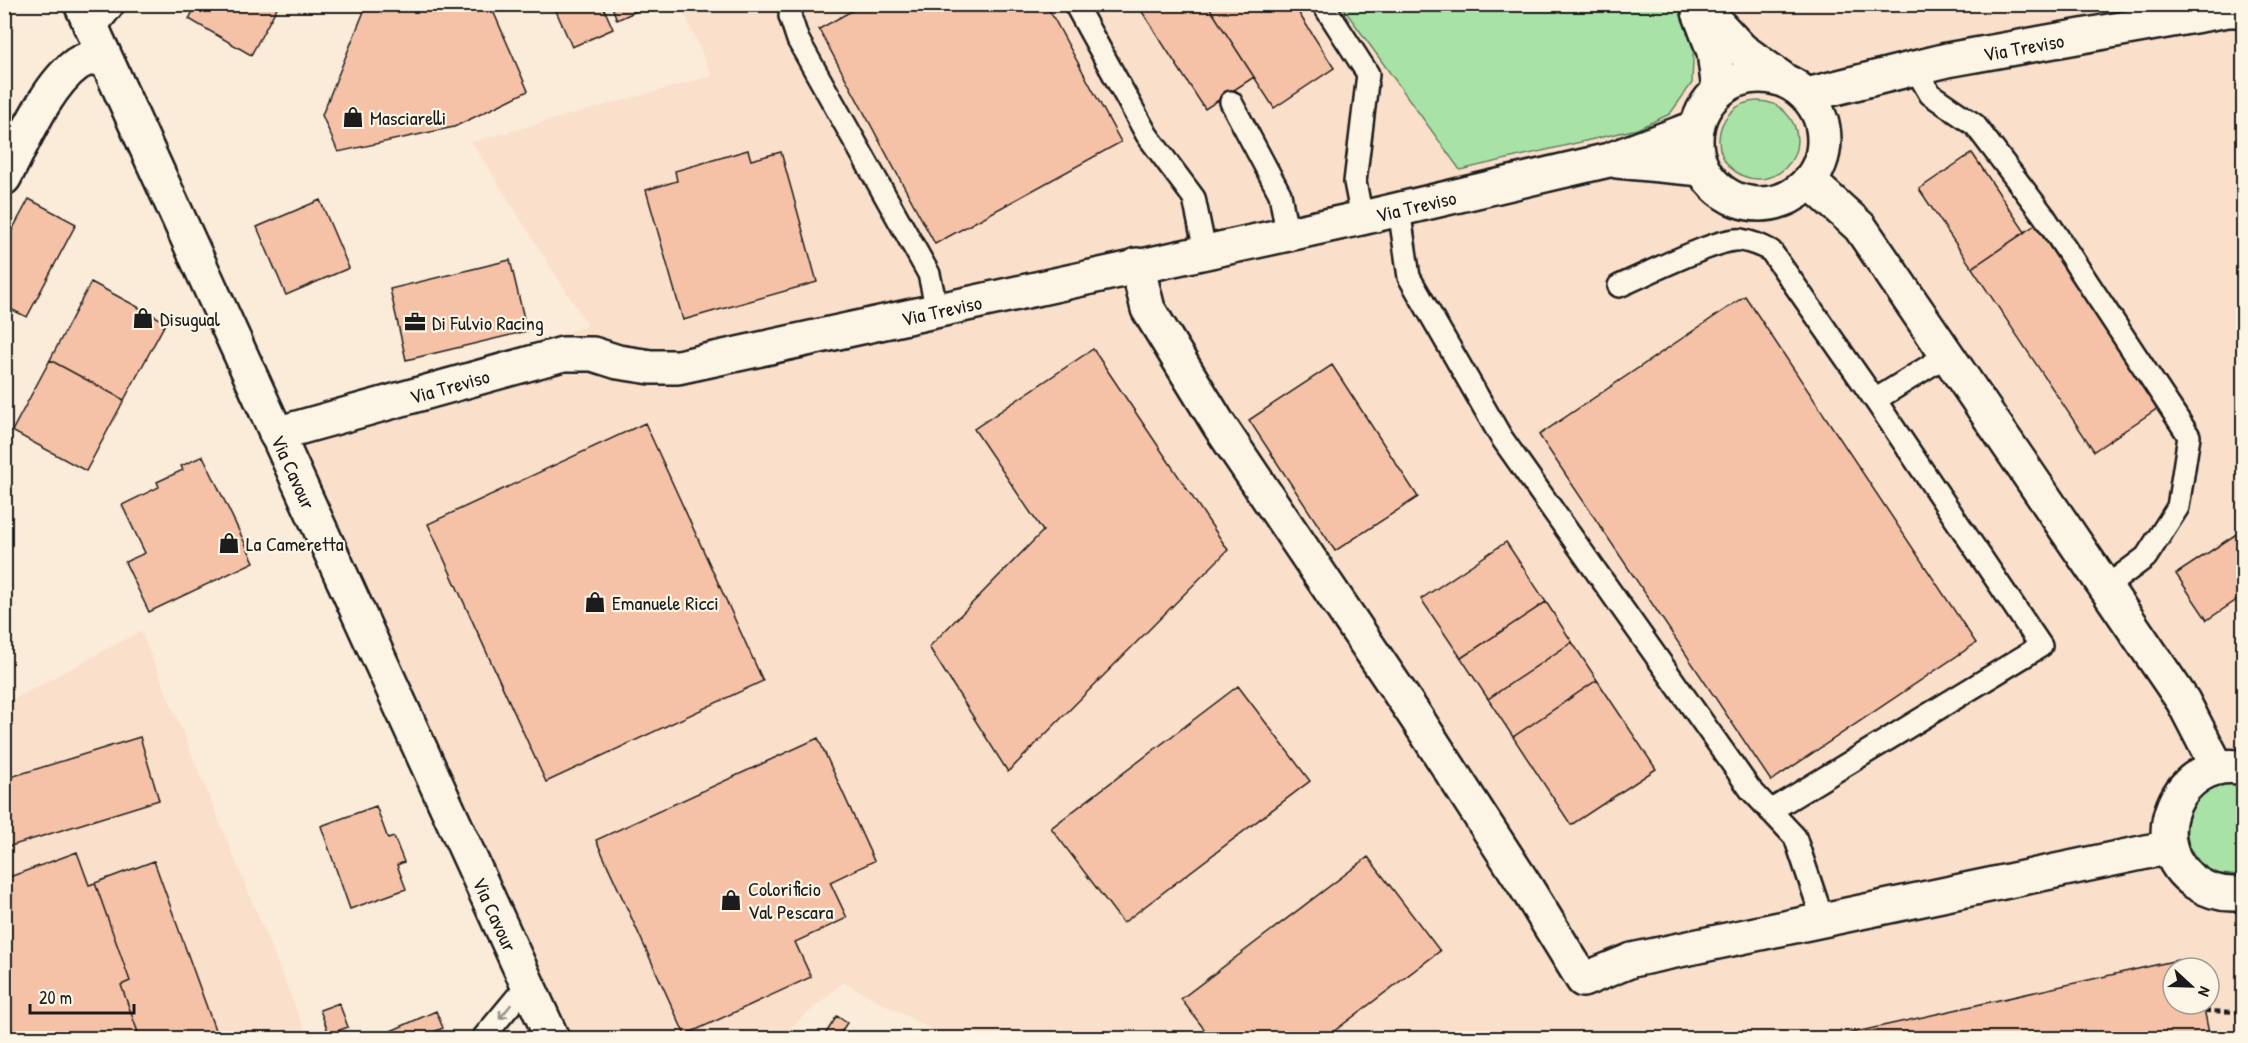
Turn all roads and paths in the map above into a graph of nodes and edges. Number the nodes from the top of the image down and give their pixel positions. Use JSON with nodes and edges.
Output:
{"nodes":[{"id":1,"x":793,"y":4,"type":"edge"},
{"id":2,"x":1075,"y":4,"type":"edge"},
{"id":3,"x":1323,"y":4,"type":"edge"},
{"id":4,"x":1698,"y":4,"type":"edge"},
{"id":5,"x":2244,"y":10,"type":"edge"},
{"id":6,"x":95,"y":22,"type":"edge"},
{"id":7,"x":1915,"y":68,"type":"junction"},
{"id":8,"x":1794,"y":87,"type":"junction"},
{"id":9,"x":1719,"y":90,"type":"junction"},
{"id":10,"x":1231,"y":102,"type":"dead end"},
{"id":11,"x":1697,"y":127,"type":"junction"},
{"id":12,"x":1609,"y":160,"type":"junction"},
{"id":13,"x":1702,"y":169,"type":"junction"},
{"id":14,"x":4,"y":177,"type":"edge"},
{"id":15,"x":1809,"y":181,"type":"junction"},
{"id":16,"x":1399,"y":209,"type":"junction"},
{"id":17,"x":1362,"y":218,"type":"junction"},
{"id":18,"x":1287,"y":233,"type":"junction"},
{"id":19,"x":1205,"y":251,"type":"junction"},
{"id":20,"x":1137,"y":265,"type":"junction"},
{"id":21,"x":1619,"y":286,"type":"dead end"},
{"id":22,"x":937,"y":310,"type":"junction"},
{"id":23,"x":1947,"y":355,"type":"junction"},
{"id":24,"x":1875,"y":400,"type":"junction"},
{"id":25,"x":276,"y":434,"type":"junction"},
{"id":26,"x":2106,"y":587,"type":"junction"},
{"id":27,"x":2230,"y":768,"type":"edge"},
{"id":28,"x":1770,"y":811,"type":"junction"},
{"id":29,"x":2170,"y":847,"type":"junction"},
{"id":30,"x":2244,"y":893,"type":"edge"},
{"id":31,"x":1823,"y":920,"type":"junction"},
{"id":32,"x":527,"y":985,"type":"junction"},
{"id":33,"x":2221,"y":1011,"type":"edge"},
{"id":34,"x":2244,"y":1012,"type":"edge"},
{"id":35,"x":483,"y":1038,"type":"edge"},
{"id":36,"x":552,"y":1038,"type":"edge"}],
"edges":[{"from":1,"to":22,"type":"lane"},
{"from":2,"to":19,"type":"lane"},
{"from":3,"to":17,"type":"lane"},
{"from":4,"to":8,"type":"street"},
{"from":4,"to":9,"type":"street"},
{"from":5,"to":7,"type":"street","name":"Via Treviso"},
{"from":6,"to":14,"type":"street"},
{"from":6,"to":25,"type":"street","name":"Via Cavour"},
{"from":7,"to":8,"type":"street","name":"Via Treviso"},
{"from":7,"to":26,"type":"lane"},
{"from":8,"to":9,"type":"street"},
{"from":8,"to":15,"type":"street"},
{"from":9,"to":11,"type":"street"},
{"from":10,"to":18,"type":"lane"},
{"from":11,"to":12,"type":"street","name":"Via Treviso"},
{"from":11,"to":13,"type":"street"},
{"from":12,"to":13,"type":"street","name":"Via Treviso"},
{"from":12,"to":16,"type":"street","name":"Via Treviso"},
{"from":13,"to":15,"type":"street"},
{"from":15,"to":23,"type":"street"},
{"from":16,"to":17,"type":"street","name":"Via Treviso"},
{"from":16,"to":28,"type":"lane"},
{"from":17,"to":18,"type":"street","name":"Via Treviso"},
{"from":18,"to":19,"type":"street","name":"Via Treviso"},
{"from":19,"to":20,"type":"street","name":"Via Treviso"},
{"from":20,"to":22,"type":"street","name":"Via Treviso"},
{"from":20,"to":31,"type":"street"},
{"from":21,"to":24,"type":"lane"},
{"from":22,"to":25,"type":"street","name":"Via Treviso"},
{"from":23,"to":24,"type":"lane"},
{"from":23,"to":26,"type":"street"},
{"from":24,"to":28,"type":"lane"},
{"from":25,"to":32,"type":"street","name":"Via Cavour"},
{"from":26,"to":27,"type":"street"},
{"from":27,"to":29,"type":"street"},
{"from":28,"to":31,"type":"lane"},
{"from":29,"to":30,"type":"street"},
{"from":29,"to":31,"type":"street"},
{"from":32,"to":35,"type":"lane","one_way":true},
{"from":32,"to":36,"type":"street","name":"Via Cavour"},
{"from":33,"to":34,"type":"path"}]}
